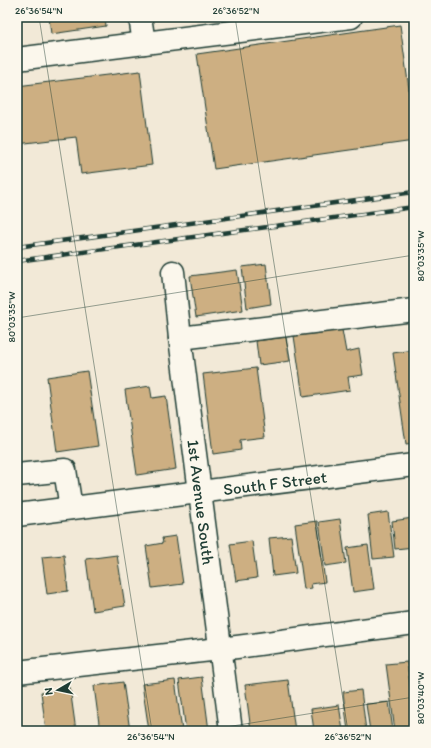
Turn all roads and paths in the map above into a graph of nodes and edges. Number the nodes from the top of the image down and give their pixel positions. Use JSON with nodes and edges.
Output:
{"nodes":[{"id":1,"x":140,"y":17,"type":"edge"},
{"id":2,"x":351,"y":17,"type":"edge"},
{"id":3,"x":144,"y":43,"type":"junction"},
{"id":4,"x":17,"y":59,"type":"edge"},
{"id":5,"x":173,"y":272,"type":"dead end"},
{"id":6,"x":414,"y":310,"type":"edge"},
{"id":7,"x":180,"y":338,"type":"junction"},
{"id":8,"x":414,"y":465,"type":"edge"},
{"id":9,"x":17,"y":476,"type":"edge"},
{"id":10,"x":200,"y":492,"type":"junction"},
{"id":11,"x":71,"y":508,"type":"junction"},
{"id":12,"x":17,"y":515,"type":"edge"},
{"id":13,"x":414,"y":623,"type":"edge"},
{"id":14,"x":220,"y":649,"type":"junction"},
{"id":15,"x":17,"y":672,"type":"edge"},
{"id":16,"x":231,"y":731,"type":"edge"}],
"edges":[{"from":1,"to":3,"type":"street"},
{"from":2,"to":3,"type":"street"},
{"from":3,"to":4,"type":"street"},
{"from":5,"to":7,"type":"street","name":"1st Avenue South"},
{"from":6,"to":7,"type":"street"},
{"from":7,"to":10,"type":"street","name":"1st Avenue South"},
{"from":8,"to":10,"type":"street","name":"South F Street"},
{"from":9,"to":11,"type":"street"},
{"from":10,"to":11,"type":"street","name":"South F Street"},
{"from":10,"to":14,"type":"street","name":"1st Avenue South"},
{"from":11,"to":12,"type":"street","name":"South F Street"},
{"from":13,"to":14,"type":"street"},
{"from":14,"to":15,"type":"street"},
{"from":14,"to":16,"type":"street","name":"1st Avenue South"}]}
